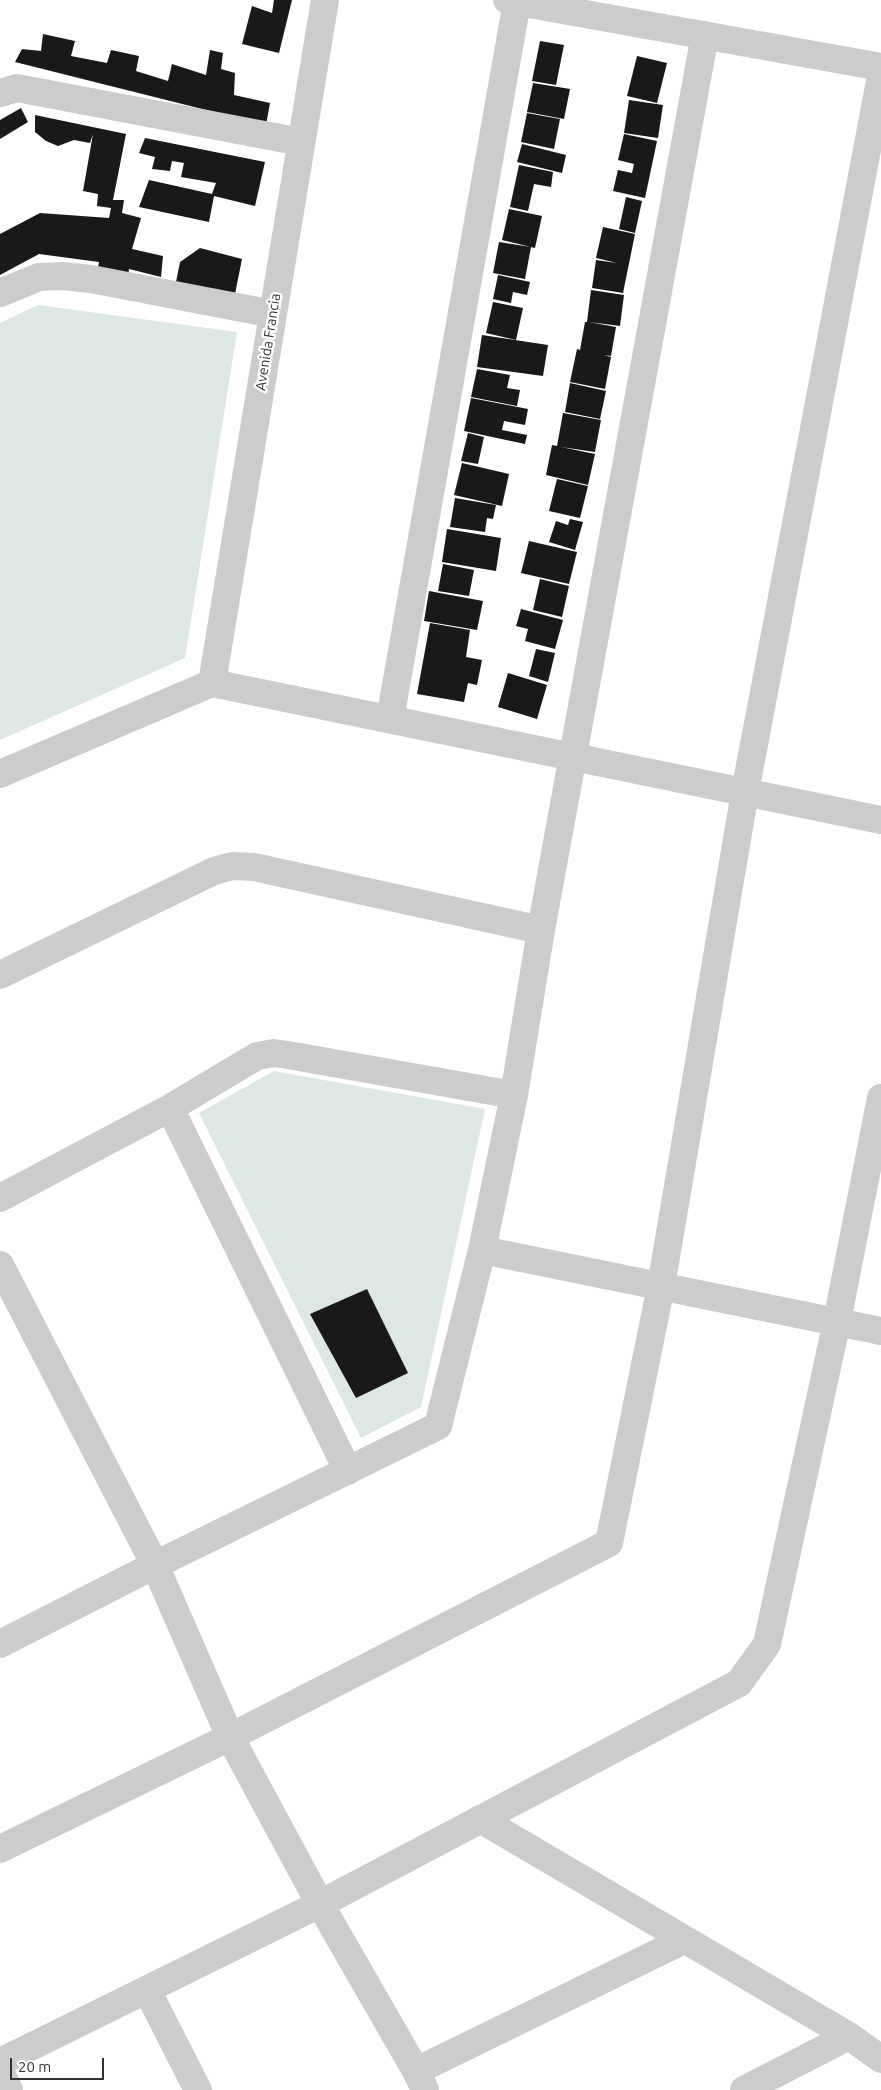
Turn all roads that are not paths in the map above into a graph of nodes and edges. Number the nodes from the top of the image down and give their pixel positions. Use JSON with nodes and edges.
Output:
{"nodes":[{"id":1,"x":325,"y":0,"type":"edge"},
{"id":2,"x":512,"y":1,"type":"edge"},
{"id":3,"x":705,"y":35,"type":"junction"},
{"id":4,"x":881,"y":67,"type":"edge"},
{"id":5,"x":881,"y":76,"type":"edge"},
{"id":6,"x":0,"y":93,"type":"edge"},
{"id":7,"x":301,"y":142,"type":"junction"},
{"id":8,"x":0,"y":293,"type":"edge"},
{"id":9,"x":273,"y":314,"type":"junction"},
{"id":10,"x":212,"y":683,"type":"junction"},
{"id":11,"x":390,"y":720,"type":"junction"},
{"id":12,"x":573,"y":757,"type":"junction"},
{"id":13,"x":0,"y":774,"type":"edge"},
{"id":14,"x":745,"y":792,"type":"junction"},
{"id":15,"x":881,"y":820,"type":"edge"},
{"id":16,"x":541,"y":930,"type":"junction"},
{"id":17,"x":0,"y":975,"type":"edge"},
{"id":18,"x":514,"y":1096,"type":"junction"},
{"id":19,"x":881,"y":1098,"type":"edge"},
{"id":20,"x":170,"y":1108,"type":"junction"},
{"id":21,"x":0,"y":1198,"type":"edge"},
{"id":22,"x":482,"y":1250,"type":"junction"},
{"id":23,"x":0,"y":1265,"type":"edge"},
{"id":24,"x":661,"y":1286,"type":"junction"},
{"id":25,"x":837,"y":1321,"type":"junction"},
{"id":26,"x":881,"y":1331,"type":"edge"},
{"id":27,"x":348,"y":1471,"type":"junction"},
{"id":28,"x":155,"y":1565,"type":"junction"},
{"id":29,"x":0,"y":1644,"type":"edge"},
{"id":30,"x":230,"y":1737,"type":"junction"},
{"id":31,"x":480,"y":1819,"type":"junction"},
{"id":32,"x":0,"y":1849,"type":"edge"},
{"id":33,"x":320,"y":1904,"type":"junction"},
{"id":34,"x":684,"y":1940,"type":"junction"},
{"id":35,"x":147,"y":1990,"type":"junction"},
{"id":36,"x":849,"y":2036,"type":"junction"},
{"id":37,"x":881,"y":2059,"type":"edge"},
{"id":38,"x":0,"y":2062,"type":"edge"},
{"id":39,"x":0,"y":2071,"type":"edge"},
{"id":40,"x":421,"y":2080,"type":"edge"},
{"id":41,"x":9,"y":2090,"type":"edge"},
{"id":42,"x":198,"y":2090,"type":"edge"},
{"id":43,"x":744,"y":2090,"type":"edge"}],
"edges":[{"from":1,"to":7,"type":"street","name":"Avenida Francia"},
{"from":2,"to":3,"type":"street"},
{"from":2,"to":11,"type":"street"},
{"from":3,"to":4,"type":"street"},
{"from":3,"to":12,"type":"street"},
{"from":5,"to":14,"type":"street"},
{"from":6,"to":7,"type":"street"},
{"from":7,"to":9,"type":"street","name":"Avenida Francia"},
{"from":8,"to":9,"type":"street"},
{"from":9,"to":10,"type":"street","name":"Avenida Francia"},
{"from":10,"to":11,"type":"street"},
{"from":10,"to":13,"type":"street"},
{"from":11,"to":12,"type":"street"},
{"from":12,"to":14,"type":"street"},
{"from":12,"to":16,"type":"street"},
{"from":14,"to":15,"type":"street"},
{"from":14,"to":24,"type":"street"},
{"from":16,"to":17,"type":"street"},
{"from":16,"to":18,"type":"street"},
{"from":18,"to":20,"type":"street"},
{"from":18,"to":22,"type":"street"},
{"from":19,"to":25,"type":"street"},
{"from":20,"to":21,"type":"street"},
{"from":20,"to":27,"type":"street"},
{"from":22,"to":24,"type":"street"},
{"from":22,"to":27,"type":"street"},
{"from":23,"to":28,"type":"street"},
{"from":24,"to":25,"type":"street"},
{"from":24,"to":30,"type":"street"},
{"from":25,"to":26,"type":"street"},
{"from":25,"to":31,"type":"street"},
{"from":27,"to":28,"type":"street"},
{"from":28,"to":29,"type":"street"},
{"from":28,"to":30,"type":"street"},
{"from":30,"to":32,"type":"street"},
{"from":30,"to":33,"type":"street"},
{"from":31,"to":33,"type":"street"},
{"from":31,"to":34,"type":"street"},
{"from":33,"to":35,"type":"street"},
{"from":33,"to":40,"type":"street"},
{"from":34,"to":36,"type":"street"},
{"from":34,"to":40,"type":"street"},
{"from":35,"to":38,"type":"street"},
{"from":35,"to":42,"type":"street"},
{"from":36,"to":37,"type":"street"},
{"from":36,"to":43,"type":"street"},
{"from":39,"to":41,"type":"street"}]}
